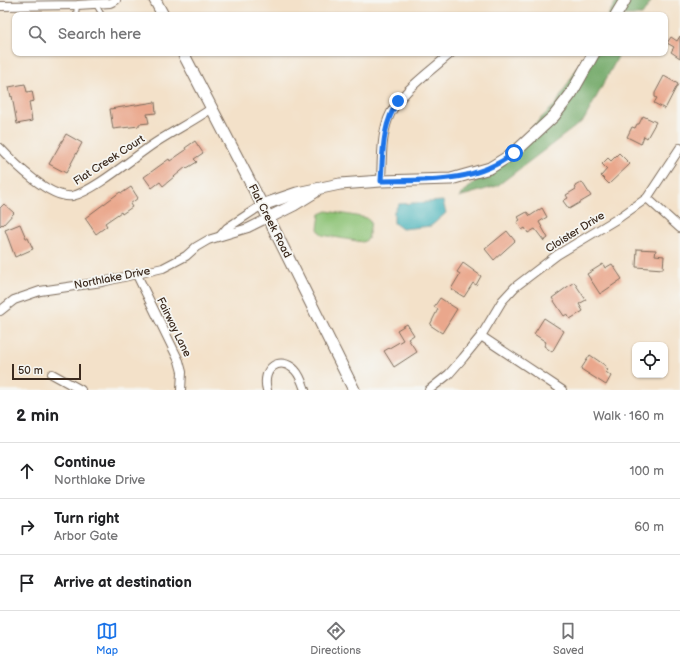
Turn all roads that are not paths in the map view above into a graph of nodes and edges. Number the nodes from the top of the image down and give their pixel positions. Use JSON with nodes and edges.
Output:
{"nodes":[{"id":1,"x":116,"y":0,"type":"edge"},
{"id":2,"x":155,"y":0,"type":"edge"},
{"id":3,"x":625,"y":0,"type":"edge"},
{"id":4,"x":96,"y":1,"type":"edge"},
{"id":5,"x":39,"y":3,"type":"edge"},
{"id":6,"x":77,"y":5,"type":"junction"},
{"id":7,"x":0,"y":6,"type":"edge"},
{"id":8,"x":76,"y":12,"type":"edge"},
{"id":9,"x":101,"y":12,"type":"edge"},
{"id":10,"x":161,"y":12,"type":"edge"},
{"id":11,"x":618,"y":12,"type":"edge"},
{"id":12,"x":185,"y":56,"type":"edge"},
{"id":13,"x":448,"y":56,"type":"edge"},
{"id":14,"x":592,"y":56,"type":"edge"},
{"id":15,"x":212,"y":108,"type":"junction"},
{"id":16,"x":0,"y":148,"type":"edge"},
{"id":17,"x":680,"y":148,"type":"edge"},
{"id":18,"x":381,"y":181,"type":"junction"},
{"id":19,"x":319,"y":189,"type":"junction"},
{"id":20,"x":647,"y":198,"type":"junction"},
{"id":21,"x":262,"y":205,"type":"junction"},
{"id":22,"x":268,"y":218,"type":"junction"},
{"id":23,"x":680,"y":228,"type":"edge"},
{"id":24,"x":221,"y":235,"type":"junction"},
{"id":25,"x":137,"y":275,"type":"junction"},
{"id":26,"x":0,"y":311,"type":"edge"},
{"id":27,"x":481,"y":336,"type":"junction"},
{"id":28,"x":52,"y":374,"type":"dead end"},
{"id":29,"x":81,"y":390,"type":"edge"},
{"id":30,"x":181,"y":390,"type":"edge"},
{"id":31,"x":267,"y":390,"type":"edge"},
{"id":32,"x":305,"y":390,"type":"edge"},
{"id":33,"x":354,"y":390,"type":"edge"},
{"id":34,"x":429,"y":390,"type":"edge"},
{"id":35,"x":562,"y":390,"type":"edge"}],
"edges":[{"from":1,"to":4,"type":"street"},
{"from":2,"to":10,"type":"street"},
{"from":3,"to":11,"type":"street"},
{"from":4,"to":6,"type":"street"},
{"from":4,"to":9,"type":"lane"},
{"from":5,"to":6,"type":"street"},
{"from":5,"to":7,"type":"street"},
{"from":6,"to":8,"type":"lane"},
{"from":12,"to":15,"type":"street","name":"Flat Creek Road"},
{"from":13,"to":18,"type":"street"},
{"from":14,"to":18,"type":"street","name":"Northlake Drive"},
{"from":15,"to":16,"type":"street","name":"Flat Creek Court"},
{"from":15,"to":21,"type":"street","name":"Flat Creek Road"},
{"from":17,"to":20,"type":"street","name":"Cloister Drive"},
{"from":18,"to":19,"type":"street","name":"Northlake Drive"},
{"from":19,"to":21,"type":"street","name":"Northlake Drive"},
{"from":19,"to":22,"type":"street","name":"Northlake Drive"},
{"from":20,"to":23,"type":"street"},
{"from":20,"to":27,"type":"street","name":"Cloister Drive"},
{"from":21,"to":22,"type":"street","name":"Flat Creek Road"},
{"from":21,"to":24,"type":"street","name":"Northlake Drive"},
{"from":22,"to":24,"type":"street","name":"Northlake Drive"},
{"from":22,"to":33,"type":"street","name":"Flat Creek Road"},
{"from":24,"to":25,"type":"street","name":"Northlake Drive"},
{"from":25,"to":26,"type":"street","name":"Northlake Drive"},
{"from":25,"to":30,"type":"street","name":"Fairway Lane"},
{"from":27,"to":34,"type":"street","name":"Cloister Drive"},
{"from":27,"to":35,"type":"street"},
{"from":28,"to":29,"type":"street"},
{"from":31,"to":32,"type":"street"}]}
